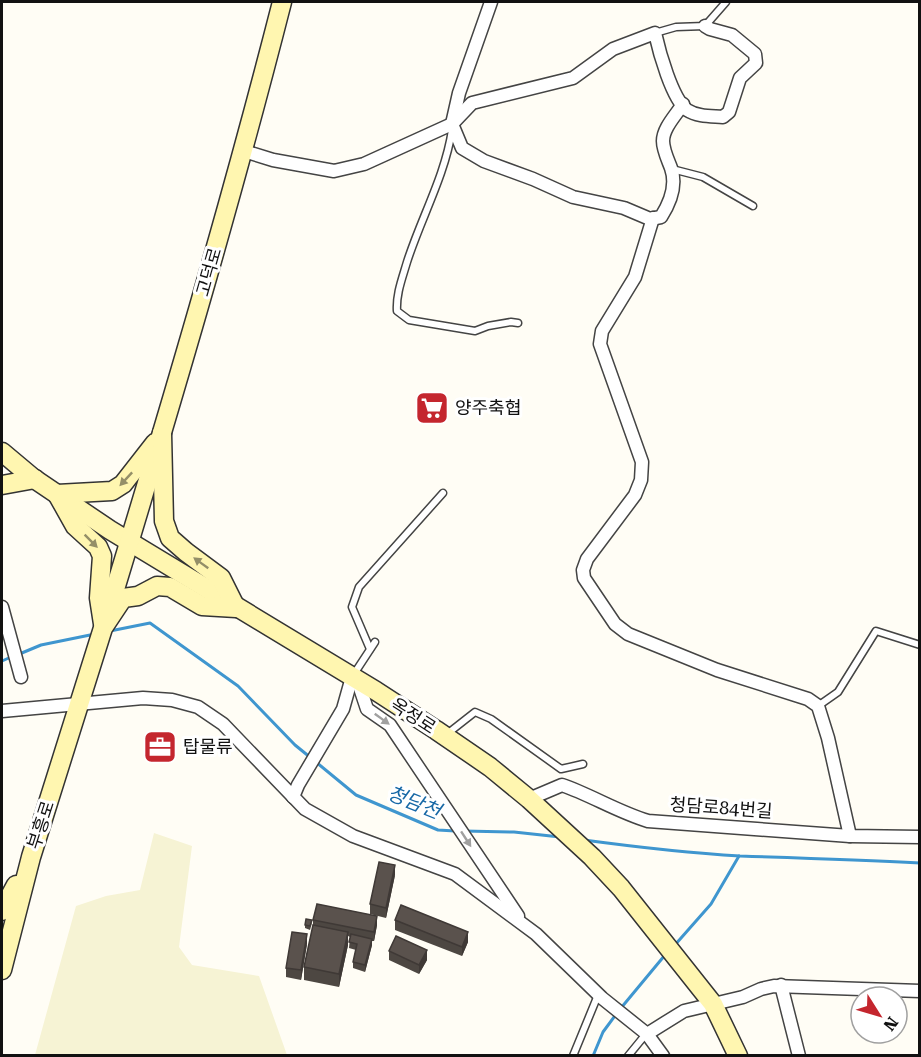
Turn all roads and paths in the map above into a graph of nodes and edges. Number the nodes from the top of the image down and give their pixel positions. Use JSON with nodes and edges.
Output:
{"nodes":[{"id":1,"x":282,"y":2,"type":"edge"},
{"id":2,"x":490,"y":2,"type":"edge"},
{"id":3,"x":726,"y":2,"type":"edge"},
{"id":4,"x":705,"y":26,"type":"junction"},
{"id":5,"x":655,"y":33,"type":"junction"},
{"id":6,"x":683,"y":104,"type":"junction"},
{"id":7,"x":452,"y":124,"type":"junction"},
{"id":8,"x":244,"y":151,"type":"junction"},
{"id":9,"x":671,"y":169,"type":"junction"},
{"id":10,"x":753,"y":206,"type":"dead end"},
{"id":11,"x":653,"y":218,"type":"junction"},
{"id":12,"x":518,"y":323,"type":"dead end"},
{"id":13,"x":162,"y":433,"type":"junction"},
{"id":14,"x":2,"y":452,"type":"edge"},
{"id":15,"x":35,"y":479,"type":"junction"},
{"id":16,"x":2,"y":485,"type":"edge"},
{"id":17,"x":57,"y":494,"type":"junction"},
{"id":18,"x":443,"y":494,"type":"dead end"},
{"id":19,"x":131,"y":542,"type":"junction"},
{"id":20,"x":2,"y":607,"type":"edge"},
{"id":21,"x":236,"y":608,"type":"junction"},
{"id":22,"x":103,"y":628,"type":"junction"},
{"id":23,"x":375,"y":642,"type":"dead end"},
{"id":24,"x":920,"y":645,"type":"edge"},
{"id":25,"x":370,"y":649,"type":"junction"},
{"id":26,"x":21,"y":677,"type":"dead end"},
{"id":27,"x":355,"y":680,"type":"junction"},
{"id":28,"x":80,"y":704,"type":"junction"},
{"id":29,"x":818,"y":706,"type":"junction"},
{"id":30,"x":2,"y":711,"type":"edge"},
{"id":31,"x":445,"y":736,"type":"junction"},
{"id":32,"x":583,"y":764,"type":"dead end"},
{"id":33,"x":296,"y":791,"type":"junction"},
{"id":34,"x":534,"y":804,"type":"junction"},
{"id":35,"x":850,"y":836,"type":"junction"},
{"id":36,"x":920,"y":837,"type":"edge"},
{"id":37,"x":31,"y":857,"type":"junction"},
{"id":38,"x":2,"y":910,"type":"edge"},
{"id":39,"x":524,"y":926,"type":"junction"},
{"id":40,"x":2,"y":970,"type":"edge"},
{"id":41,"x":781,"y":985,"type":"junction"},
{"id":42,"x":920,"y":991,"type":"edge"},
{"id":43,"x":600,"y":996,"type":"junction"},
{"id":44,"x":708,"y":998,"type":"junction"},
{"id":45,"x":642,"y":1031,"type":"junction"},
{"id":46,"x":573,"y":1056,"type":"edge"},
{"id":47,"x":628,"y":1056,"type":"edge"},
{"id":48,"x":663,"y":1056,"type":"edge"},
{"id":49,"x":738,"y":1056,"type":"edge"},
{"id":50,"x":799,"y":1056,"type":"edge"}],
"edges":[{"from":1,"to":8,"type":"main road","name":"고덕로"},
{"from":2,"to":7,"type":"street"},
{"from":3,"to":4,"type":"lane"},
{"from":4,"to":5,"type":"lane"},
{"from":4,"to":6,"type":"street"},
{"from":5,"to":6,"type":"street"},
{"from":5,"to":7,"type":"street"},
{"from":6,"to":9,"type":"street"},
{"from":7,"to":8,"type":"street"},
{"from":7,"to":11,"type":"street"},
{"from":7,"to":12,"type":"lane"},
{"from":8,"to":13,"type":"main road","name":"고덕로"},
{"from":9,"to":10,"type":"lane"},
{"from":9,"to":11,"type":"street"},
{"from":11,"to":29,"type":"street"},
{"from":13,"to":17,"type":"main road","one_way":true},
{"from":13,"to":19,"type":"main road","name":"고덕로"},
{"from":21,"to":13,"type":"main road","one_way":true},
{"from":14,"to":15,"type":"main road"},
{"from":15,"to":16,"type":"main road"},
{"from":15,"to":17,"type":"main road"},
{"from":17,"to":19,"type":"main road"},
{"from":17,"to":22,"type":"main road","one_way":true},
{"from":18,"to":25,"type":"lane"},
{"from":19,"to":21,"type":"main road","name":"옥정로"},
{"from":19,"to":22,"type":"main road"},
{"from":20,"to":26,"type":"street"},
{"from":21,"to":22,"type":"main road"},
{"from":21,"to":27,"type":"main road","name":"옥정로"},
{"from":22,"to":28,"type":"main road","name":"부흥로"},
{"from":23,"to":25,"type":"lane"},
{"from":24,"to":29,"type":"lane"},
{"from":25,"to":27,"type":"lane"},
{"from":27,"to":31,"type":"main road","name":"옥정로"},
{"from":27,"to":33,"type":"street"},
{"from":27,"to":39,"type":"street","one_way":true},
{"from":28,"to":30,"type":"street"},
{"from":28,"to":33,"type":"street"},
{"from":28,"to":37,"type":"main road","name":"부흥로"},
{"from":29,"to":35,"type":"street"},
{"from":31,"to":32,"type":"lane"},
{"from":31,"to":34,"type":"main road","name":"옥정로"},
{"from":33,"to":39,"type":"street"},
{"from":34,"to":35,"type":"street","name":"청담로84번길"},
{"from":34,"to":44,"type":"main road","name":"옥정로"},
{"from":35,"to":36,"type":"street","name":"청담로84번길"},
{"from":37,"to":38,"type":"main road"},
{"from":37,"to":40,"type":"main road","name":"부흥로"},
{"from":39,"to":43,"type":"street"},
{"from":41,"to":42,"type":"street"},
{"from":41,"to":44,"type":"street"},
{"from":41,"to":50,"type":"street"},
{"from":43,"to":45,"type":"street"},
{"from":43,"to":46,"type":"lane"},
{"from":44,"to":45,"type":"street"},
{"from":44,"to":49,"type":"main road"},
{"from":45,"to":47,"type":"lane"},
{"from":45,"to":48,"type":"street"}]}
